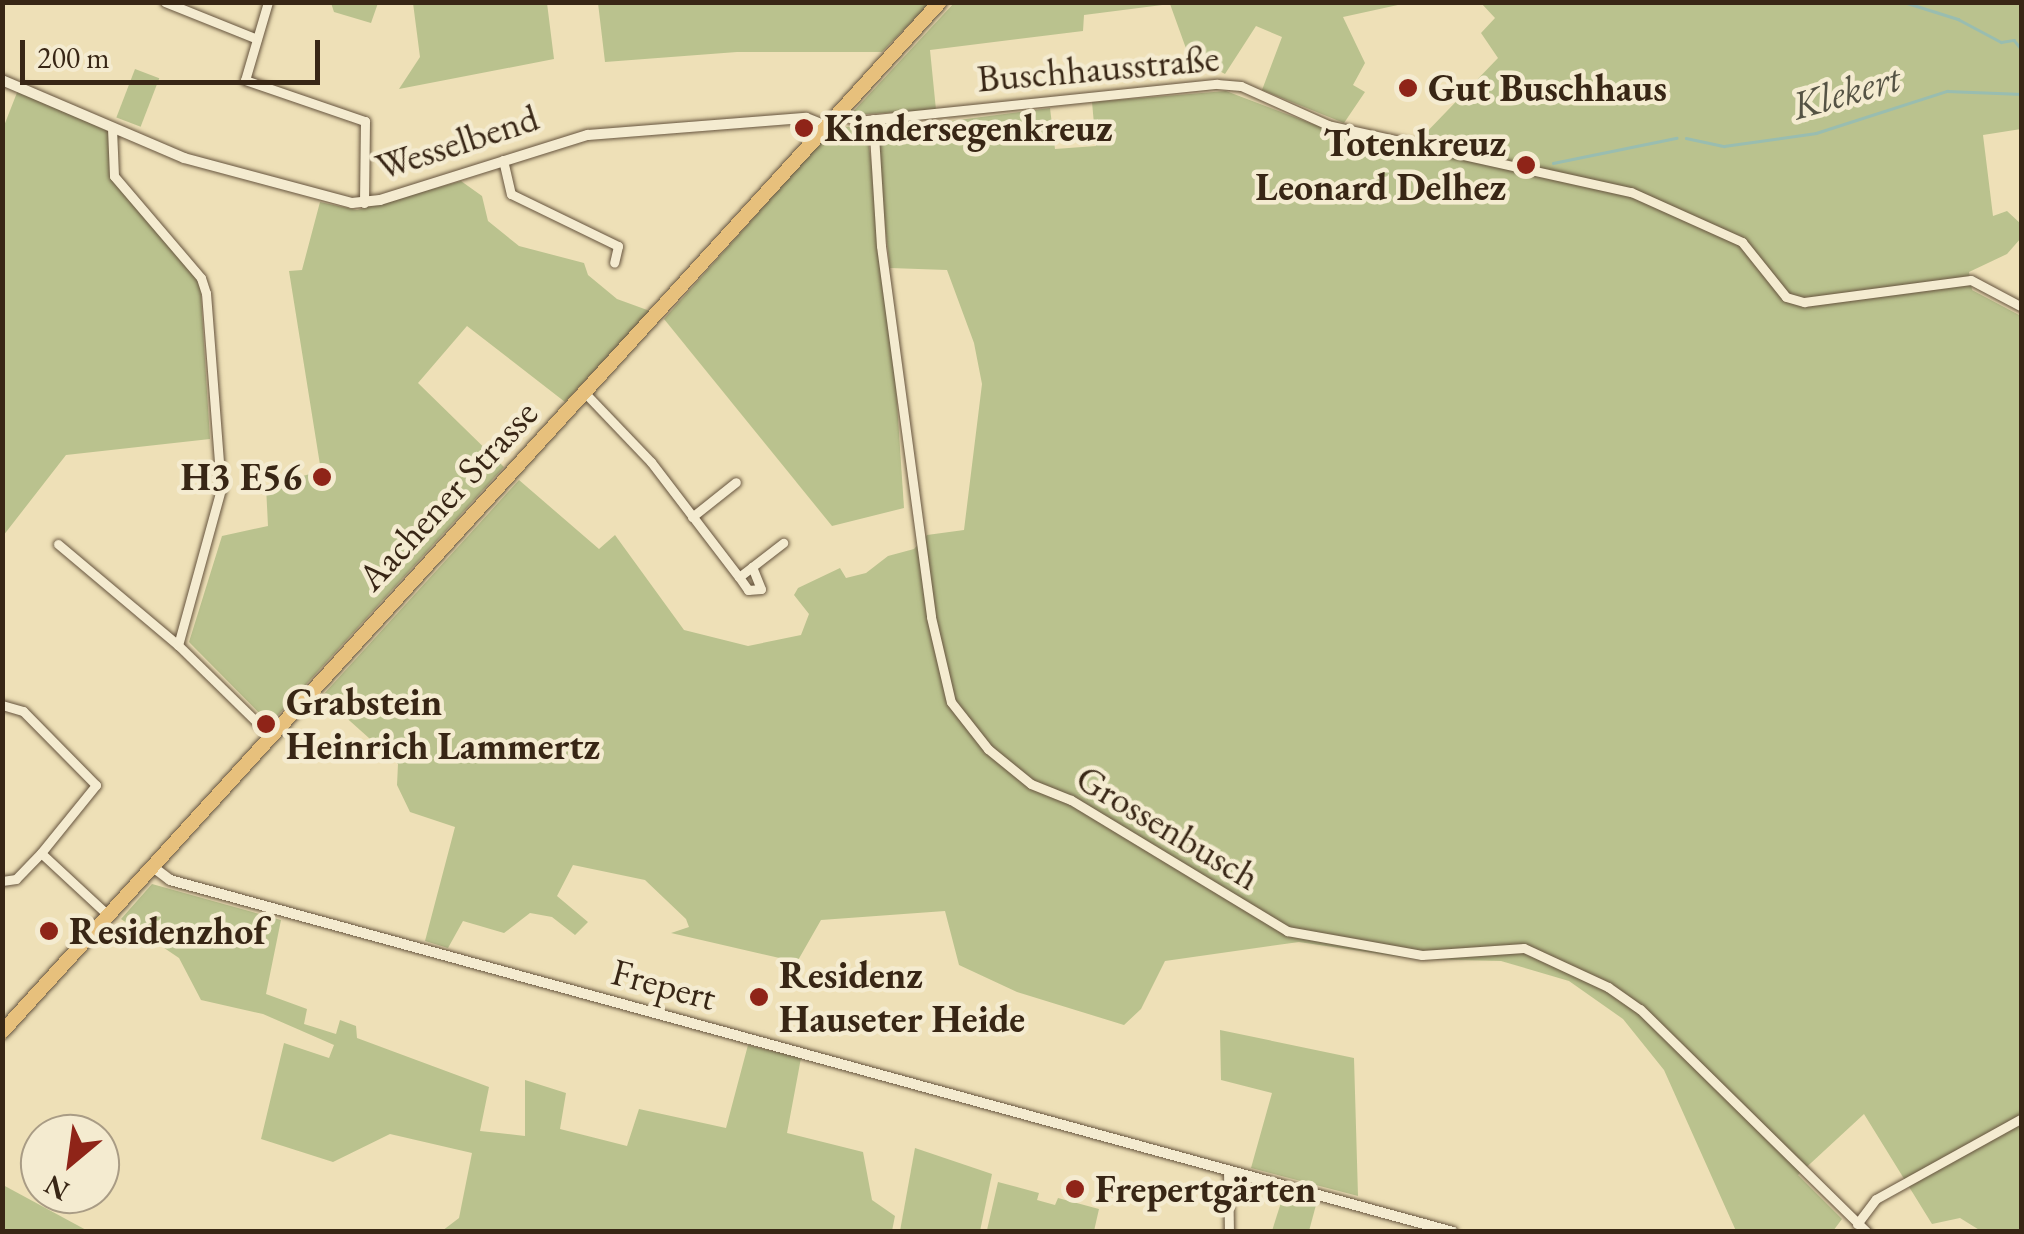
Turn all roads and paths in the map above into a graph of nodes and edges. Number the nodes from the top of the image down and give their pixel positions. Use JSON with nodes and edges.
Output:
{"nodes":[{"id":1,"x":165,"y":2,"type":"edge"},
{"id":2,"x":268,"y":2,"type":"edge"},
{"id":3,"x":940,"y":2,"type":"edge"},
{"id":4,"x":258,"y":39,"type":"junction"},
{"id":5,"x":2,"y":80,"type":"edge"},
{"id":6,"x":840,"y":114,"type":"junction"},
{"id":7,"x":873,"y":119,"type":"junction"},
{"id":8,"x":828,"y":126,"type":"junction"},
{"id":9,"x":112,"y":128,"type":"junction"},
{"id":10,"x":504,"y":160,"type":"junction"},
{"id":11,"x":364,"y":203,"type":"junction"},
{"id":12,"x":614,"y":263,"type":"dead end"},
{"id":13,"x":2022,"y":308,"type":"edge"},
{"id":14,"x":585,"y":393,"type":"junction"},
{"id":15,"x":736,"y":482,"type":"dead end"},
{"id":16,"x":692,"y":517,"type":"junction"},
{"id":17,"x":783,"y":543,"type":"dead end"},
{"id":18,"x":58,"y":544,"type":"dead end"},
{"id":19,"x":752,"y":567,"type":"junction"},
{"id":20,"x":739,"y":578,"type":"junction"},
{"id":21,"x":178,"y":645,"type":"junction"},
{"id":22,"x":2,"y":705,"type":"edge"},
{"id":23,"x":270,"y":736,"type":"junction"},
{"id":24,"x":41,"y":852,"type":"junction"},
{"id":25,"x":154,"y":867,"type":"junction"},
{"id":26,"x":2,"y":882,"type":"edge"},
{"id":27,"x":109,"y":916,"type":"junction"},
{"id":28,"x":2,"y":1032,"type":"edge"},
{"id":29,"x":2022,"y":1118,"type":"edge"},
{"id":30,"x":1228,"y":1170,"type":"junction"},
{"id":31,"x":1857,"y":1224,"type":"junction"},
{"id":32,"x":1230,"y":1232,"type":"edge"},
{"id":33,"x":1452,"y":1232,"type":"edge"},
{"id":34,"x":1866,"y":1232,"type":"edge"}],
"edges":[{"from":1,"to":4,"type":"street"},
{"from":2,"to":4,"type":"street"},
{"from":3,"to":6,"type":"main road","name":"Aachener Strasse"},
{"from":4,"to":11,"type":"street"},
{"from":5,"to":9,"type":"street","name":"Wesselbend"},
{"from":6,"to":7,"type":"street","name":"Buschhausstraße"},
{"from":6,"to":8,"type":"main road","name":"Aachener Strasse"},
{"from":7,"to":13,"type":"street","name":"Buschhausstraße"},
{"from":7,"to":31,"type":"street","name":"Grossenbusch"},
{"from":8,"to":10,"type":"street","name":"Wesselbend"},
{"from":8,"to":14,"type":"main road","name":"Aachener Strasse"},
{"from":9,"to":11,"type":"street","name":"Wesselbend"},
{"from":9,"to":21,"type":"street"},
{"from":10,"to":11,"type":"street","name":"Wesselbend"},
{"from":10,"to":12,"type":"street"},
{"from":14,"to":16,"type":"street"},
{"from":14,"to":23,"type":"main road","name":"Aachener Strasse"},
{"from":15,"to":16,"type":"street"},
{"from":16,"to":20,"type":"street"},
{"from":17,"to":19,"type":"street"},
{"from":18,"to":21,"type":"street"},
{"from":19,"to":20,"type":"street"},
{"from":19,"to":20,"type":"street"},
{"from":21,"to":23,"type":"street"},
{"from":22,"to":24,"type":"street"},
{"from":23,"to":25,"type":"main road","name":"Aachener Strasse"},
{"from":24,"to":26,"type":"street"},
{"from":24,"to":27,"type":"street"},
{"from":25,"to":27,"type":"main road","name":"Aachener Strasse"},
{"from":25,"to":30,"type":"street","name":"Frepert"},
{"from":27,"to":28,"type":"main road","name":"Aachener Strasse"},
{"from":29,"to":31,"type":"street"},
{"from":30,"to":32,"type":"street"},
{"from":30,"to":33,"type":"street","name":"Frepert"},
{"from":31,"to":34,"type":"street","name":"Grossenbusch"}]}
